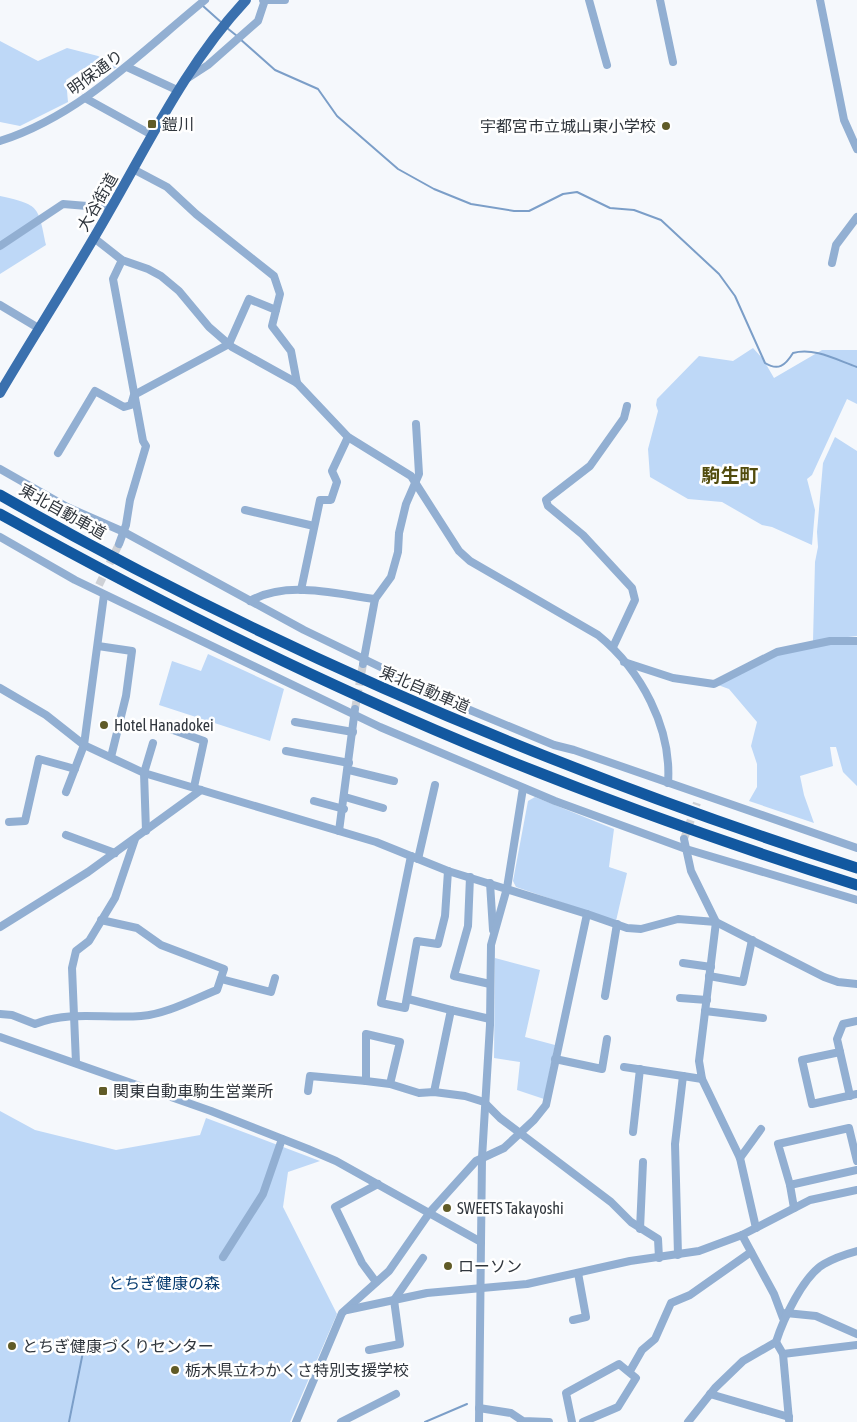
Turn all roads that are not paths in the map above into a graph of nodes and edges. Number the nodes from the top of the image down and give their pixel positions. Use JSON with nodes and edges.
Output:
{"nodes":[{"id":1,"x":205,"y":0,"type":"edge"},
{"id":2,"x":246,"y":0,"type":"edge"},
{"id":3,"x":264,"y":0,"type":"edge"},
{"id":4,"x":285,"y":0,"type":"edge"},
{"id":5,"x":589,"y":0,"type":"edge"},
{"id":6,"x":660,"y":0,"type":"edge"},
{"id":7,"x":820,"y":0,"type":"edge"},
{"id":8,"x":673,"y":62,"type":"dead end"},
{"id":9,"x":607,"y":65,"type":"dead end"},
{"id":10,"x":127,"y":67,"type":"junction"},
{"id":11,"x":180,"y":85,"type":"junction"},
{"id":12,"x":85,"y":98,"type":"junction"},
{"id":13,"x":152,"y":135,"type":"junction"},
{"id":14,"x":0,"y":141,"type":"edge"},
{"id":15,"x":857,"y":149,"type":"edge"},
{"id":16,"x":133,"y":169,"type":"junction"},
{"id":17,"x":111,"y":208,"type":"junction"},
{"id":18,"x":857,"y":217,"type":"edge"},
{"id":19,"x":94,"y":238,"type":"junction"},
{"id":20,"x":0,"y":246,"type":"edge"},
{"id":21,"x":122,"y":260,"type":"junction"},
{"id":22,"x":832,"y":263,"type":"dead end"},
{"id":23,"x":0,"y":305,"type":"edge"},
{"id":24,"x":276,"y":310,"type":"junction"},
{"id":25,"x":40,"y":329,"type":"junction"},
{"id":26,"x":229,"y":344,"type":"junction"},
{"id":27,"x":297,"y":383,"type":"junction"},
{"id":28,"x":0,"y":393,"type":"edge"},
{"id":29,"x":134,"y":395,"type":"junction"},
{"id":30,"x":627,"y":406,"type":"dead end"},
{"id":31,"x":416,"y":424,"type":"dead end"},
{"id":32,"x":348,"y":437,"type":"junction"},
{"id":33,"x":58,"y":453,"type":"dead end"},
{"id":34,"x":0,"y":469,"type":"edge"},
{"id":35,"x":415,"y":481,"type":"junction"},
{"id":36,"x":0,"y":495,"type":"edge"},
{"id":37,"x":245,"y":510,"type":"dead end"},
{"id":38,"x":0,"y":514,"type":"edge"},
{"id":39,"x":314,"y":526,"type":"junction"},
{"id":40,"x":124,"y":532,"type":"junction"},
{"id":41,"x":0,"y":537,"type":"edge"},
{"id":42,"x":119,"y":544,"type":"tunnel mouth"},
{"id":43,"x":302,"y":590,"type":"junction"},
{"id":44,"x":104,"y":595,"type":"junction"},
{"id":45,"x":375,"y":599,"type":"junction"},
{"id":46,"x":250,"y":601,"type":"junction"},
{"id":47,"x":857,"y":642,"type":"edge"},
{"id":48,"x":98,"y":646,"type":"junction"},
{"id":49,"x":612,"y":646,"type":"junction"},
{"id":50,"x":363,"y":661,"type":"junction"},
{"id":51,"x":624,"y":662,"type":"junction"},
{"id":52,"x":0,"y":688,"type":"edge"},
{"id":53,"x":355,"y":712,"type":"junction"},
{"id":54,"x":296,"y":722,"type":"dead end"},
{"id":55,"x":159,"y":725,"type":"dead end"},
{"id":56,"x":353,"y":732,"type":"junction"},
{"id":57,"x":153,"y":743,"type":"dead end"},
{"id":58,"x":84,"y":745,"type":"junction"},
{"id":59,"x":286,"y":751,"type":"dead end"},
{"id":60,"x":111,"y":758,"type":"junction"},
{"id":61,"x":349,"y":767,"type":"junction"},
{"id":62,"x":75,"y":769,"type":"junction"},
{"id":63,"x":144,"y":772,"type":"junction"},
{"id":64,"x":394,"y":781,"type":"dead end"},
{"id":65,"x":668,"y":784,"type":"junction"},
{"id":66,"x":435,"y":785,"type":"dead end"},
{"id":67,"x":198,"y":788,"type":"junction"},
{"id":68,"x":523,"y":788,"type":"junction"},
{"id":69,"x":66,"y":792,"type":"dead end"},
{"id":70,"x":345,"y":797,"type":"junction"},
{"id":71,"x":314,"y":802,"type":"dead end"},
{"id":72,"x":383,"y":808,"type":"dead end"},
{"id":73,"x":344,"y":809,"type":"junction"},
{"id":74,"x":9,"y":822,"type":"dead end"},
{"id":75,"x":146,"y":831,"type":"junction"},
{"id":76,"x":339,"y":831,"type":"junction"},
{"id":77,"x":66,"y":835,"type":"dead end"},
{"id":78,"x":135,"y":839,"type":"junction"},
{"id":79,"x":684,"y":839,"type":"tunnel mouth"},
{"id":80,"x":857,"y":848,"type":"edge"},
{"id":81,"x":686,"y":849,"type":"junction"},
{"id":82,"x":115,"y":853,"type":"junction"},
{"id":83,"x":415,"y":857,"type":"junction"},
{"id":84,"x":857,"y":868,"type":"edge"},
{"id":85,"x":448,"y":870,"type":"junction"},
{"id":86,"x":470,"y":877,"type":"junction"},
{"id":87,"x":490,"y":883,"type":"junction"},
{"id":88,"x":857,"y":885,"type":"edge"},
{"id":89,"x":507,"y":888,"type":"junction"},
{"id":90,"x":857,"y":900,"type":"edge"},
{"id":91,"x":587,"y":914,"type":"junction"},
{"id":92,"x":102,"y":920,"type":"junction"},
{"id":93,"x":716,"y":922,"type":"junction"},
{"id":94,"x":616,"y":924,"type":"junction"},
{"id":95,"x":0,"y":927,"type":"edge"},
{"id":96,"x":493,"y":937,"type":"junction"},
{"id":97,"x":752,"y":940,"type":"junction"},
{"id":98,"x":683,"y":963,"type":"dead end"},
{"id":99,"x":710,"y":971,"type":"junction"},
{"id":100,"x":275,"y":978,"type":"dead end"},
{"id":101,"x":221,"y":979,"type":"junction"},
{"id":102,"x":490,"y":984,"type":"junction"},
{"id":103,"x":857,"y":986,"type":"edge"},
{"id":104,"x":605,"y":996,"type":"dead end"},
{"id":105,"x":680,"y":998,"type":"dead end"},
{"id":106,"x":408,"y":1000,"type":"junction"},
{"id":107,"x":707,"y":1000,"type":"junction"},
{"id":108,"x":451,"y":1010,"type":"junction"},
{"id":109,"x":705,"y":1011,"type":"junction"},
{"id":110,"x":0,"y":1014,"type":"edge"},
{"id":111,"x":75,"y":1015,"type":"junction"},
{"id":112,"x":763,"y":1018,"type":"dead end"},
{"id":113,"x":490,"y":1019,"type":"junction"},
{"id":114,"x":857,"y":1021,"type":"edge"},
{"id":115,"x":0,"y":1037,"type":"edge"},
{"id":116,"x":607,"y":1038,"type":"dead end"},
{"id":117,"x":840,"y":1052,"type":"junction"},
{"id":118,"x":555,"y":1059,"type":"junction"},
{"id":119,"x":76,"y":1064,"type":"junction"},
{"id":120,"x":624,"y":1067,"type":"dead end"},
{"id":121,"x":640,"y":1069,"type":"junction"},
{"id":122,"x":683,"y":1076,"type":"junction"},
{"id":123,"x":702,"y":1079,"type":"junction"},
{"id":124,"x":366,"y":1081,"type":"junction"},
{"id":125,"x":390,"y":1084,"type":"junction"},
{"id":126,"x":308,"y":1090,"type":"dead end"},
{"id":127,"x":434,"y":1092,"type":"junction"},
{"id":128,"x":853,"y":1095,"type":"edge"},
{"id":129,"x":484,"y":1102,"type":"junction"},
{"id":130,"x":761,"y":1129,"type":"dead end"},
{"id":131,"x":633,"y":1132,"type":"dead end"},
{"id":132,"x":520,"y":1134,"type":"junction"},
{"id":133,"x":282,"y":1139,"type":"junction"},
{"id":134,"x":482,"y":1158,"type":"junction"},
{"id":135,"x":740,"y":1158,"type":"junction"},
{"id":136,"x":857,"y":1161,"type":"edge"},
{"id":137,"x":643,"y":1162,"type":"dead end"},
{"id":138,"x":857,"y":1170,"type":"edge"},
{"id":139,"x":378,"y":1184,"type":"junction"},
{"id":140,"x":790,"y":1185,"type":"junction"},
{"id":141,"x":857,"y":1190,"type":"edge"},
{"id":142,"x":794,"y":1208,"type":"junction"},
{"id":143,"x":430,"y":1212,"type":"junction"},
{"id":144,"x":756,"y":1228,"type":"junction"},
{"id":145,"x":640,"y":1229,"type":"junction"},
{"id":146,"x":742,"y":1235,"type":"junction"},
{"id":147,"x":481,"y":1242,"type":"junction"},
{"id":148,"x":857,"y":1251,"type":"edge"},
{"id":149,"x":751,"y":1252,"type":"junction"},
{"id":150,"x":678,"y":1255,"type":"junction"},
{"id":151,"x":223,"y":1257,"type":"dead end"},
{"id":152,"x":423,"y":1258,"type":"dead end"},
{"id":153,"x":659,"y":1258,"type":"junction"},
{"id":154,"x":578,"y":1273,"type":"junction"},
{"id":155,"x":376,"y":1282,"type":"junction"},
{"id":156,"x":481,"y":1289,"type":"junction"},
{"id":157,"x":394,"y":1300,"type":"junction"},
{"id":158,"x":345,"y":1310,"type":"junction"},
{"id":159,"x":785,"y":1316,"type":"junction"},
{"id":160,"x":573,"y":1320,"type":"dead end"},
{"id":161,"x":857,"y":1334,"type":"edge"},
{"id":162,"x":776,"y":1342,"type":"junction"},
{"id":163,"x":857,"y":1345,"type":"edge"},
{"id":164,"x":369,"y":1350,"type":"dead end"},
{"id":165,"x":783,"y":1354,"type":"junction"},
{"id":166,"x":630,"y":1371,"type":"junction"},
{"id":167,"x":396,"y":1394,"type":"dead end"},
{"id":168,"x":710,"y":1394,"type":"junction"},
{"id":169,"x":479,"y":1408,"type":"junction"},
{"id":170,"x":789,"y":1420,"type":"edge"},
{"id":171,"x":296,"y":1422,"type":"edge"},
{"id":172,"x":341,"y":1422,"type":"edge"},
{"id":173,"x":479,"y":1422,"type":"edge"},
{"id":174,"x":549,"y":1422,"type":"edge"},
{"id":175,"x":572,"y":1422,"type":"edge"},
{"id":176,"x":583,"y":1422,"type":"edge"},
{"id":177,"x":688,"y":1422,"type":"edge"}],
"edges":[{"from":1,"to":10,"type":"street","name":"明保通り"},
{"from":2,"to":11,"type":"main road","name":"大谷街道"},
{"from":3,"to":4,"type":"street"},
{"from":3,"to":11,"type":"street"},
{"from":5,"to":9,"type":"street"},
{"from":6,"to":8,"type":"street"},
{"from":7,"to":15,"type":"street"},
{"from":10,"to":11,"type":"street"},
{"from":10,"to":12,"type":"street","name":"明保通り"},
{"from":11,"to":13,"type":"main road","name":"大谷街道"},
{"from":12,"to":13,"type":"street"},
{"from":12,"to":14,"type":"street","name":"明保通り"},
{"from":13,"to":16,"type":"main road","name":"大谷街道"},
{"from":16,"to":17,"type":"main road","name":"大谷街道"},
{"from":16,"to":24,"type":"street"},
{"from":17,"to":19,"type":"main road","name":"大谷街道"},
{"from":17,"to":20,"type":"street"},
{"from":18,"to":22,"type":"street"},
{"from":19,"to":21,"type":"street"},
{"from":19,"to":25,"type":"main road","name":"大谷街道"},
{"from":21,"to":26,"type":"street"},
{"from":21,"to":29,"type":"street"},
{"from":23,"to":25,"type":"street"},
{"from":24,"to":26,"type":"street"},
{"from":24,"to":27,"type":"street"},
{"from":25,"to":28,"type":"main road","name":"大谷街道"},
{"from":26,"to":27,"type":"street"},
{"from":26,"to":29,"type":"street"},
{"from":27,"to":32,"type":"street"},
{"from":29,"to":33,"type":"street"},
{"from":29,"to":40,"type":"street"},
{"from":30,"to":49,"type":"street"},
{"from":31,"to":35,"type":"street"},
{"from":32,"to":35,"type":"street"},
{"from":32,"to":39,"type":"street"},
{"from":34,"to":40,"type":"street"},
{"from":35,"to":45,"type":"street"},
{"from":35,"to":49,"type":"street"},
{"from":36,"to":84,"type":"highway","name":"東北自動車道"},
{"from":37,"to":39,"type":"street"},
{"from":38,"to":88,"type":"highway","name":"東北自動車道"},
{"from":39,"to":43,"type":"street"},
{"from":40,"to":42,"type":"street"},
{"from":40,"to":46,"type":"street"},
{"from":41,"to":44,"type":"street"},
{"from":43,"to":45,"type":"street"},
{"from":43,"to":46,"type":"street"},
{"from":44,"to":48,"type":"street"},
{"from":44,"to":53,"type":"street"},
{"from":45,"to":50,"type":"street"},
{"from":46,"to":50,"type":"street"},
{"from":47,"to":51,"type":"street"},
{"from":48,"to":58,"type":"street"},
{"from":48,"to":60,"type":"street"},
{"from":49,"to":51,"type":"street"},
{"from":50,"to":65,"type":"street"},
{"from":51,"to":65,"type":"street"},
{"from":52,"to":58,"type":"street"},
{"from":53,"to":56,"type":"street"},
{"from":53,"to":68,"type":"street"},
{"from":54,"to":56,"type":"street"},
{"from":55,"to":67,"type":"street"},
{"from":56,"to":61,"type":"street"},
{"from":57,"to":63,"type":"street"},
{"from":58,"to":60,"type":"street"},
{"from":58,"to":62,"type":"street"},
{"from":59,"to":61,"type":"street"},
{"from":60,"to":63,"type":"street"},
{"from":61,"to":64,"type":"street"},
{"from":61,"to":70,"type":"street"},
{"from":62,"to":69,"type":"street"},
{"from":62,"to":74,"type":"street"},
{"from":63,"to":67,"type":"street"},
{"from":63,"to":75,"type":"street"},
{"from":65,"to":80,"type":"street"},
{"from":66,"to":83,"type":"street"},
{"from":67,"to":75,"type":"street"},
{"from":67,"to":76,"type":"street"},
{"from":68,"to":81,"type":"street"},
{"from":68,"to":89,"type":"street"},
{"from":70,"to":72,"type":"street"},
{"from":70,"to":73,"type":"street"},
{"from":71,"to":73,"type":"street"},
{"from":73,"to":76,"type":"street"},
{"from":75,"to":78,"type":"street"},
{"from":76,"to":83,"type":"street"},
{"from":77,"to":82,"type":"street"},
{"from":78,"to":82,"type":"street"},
{"from":78,"to":92,"type":"street"},
{"from":79,"to":81,"type":"street"},
{"from":81,"to":90,"type":"street"},
{"from":81,"to":93,"type":"street"},
{"from":82,"to":95,"type":"street"},
{"from":83,"to":85,"type":"street"},
{"from":83,"to":106,"type":"street"},
{"from":85,"to":86,"type":"street"},
{"from":85,"to":106,"type":"street"},
{"from":86,"to":87,"type":"street"},
{"from":86,"to":102,"type":"street"},
{"from":87,"to":89,"type":"street"},
{"from":87,"to":96,"type":"street"},
{"from":89,"to":91,"type":"street"},
{"from":89,"to":96,"type":"street"},
{"from":91,"to":94,"type":"street"},
{"from":91,"to":118,"type":"street"},
{"from":92,"to":101,"type":"street"},
{"from":92,"to":111,"type":"street"},
{"from":93,"to":94,"type":"street"},
{"from":93,"to":97,"type":"street"},
{"from":93,"to":99,"type":"street"},
{"from":94,"to":104,"type":"street"},
{"from":96,"to":102,"type":"street"},
{"from":97,"to":99,"type":"street"},
{"from":97,"to":103,"type":"street"},
{"from":98,"to":99,"type":"street"},
{"from":99,"to":107,"type":"street"},
{"from":100,"to":101,"type":"street"},
{"from":101,"to":111,"type":"street"},
{"from":102,"to":113,"type":"street"},
{"from":105,"to":107,"type":"street"},
{"from":106,"to":108,"type":"street"},
{"from":107,"to":109,"type":"street"},
{"from":108,"to":113,"type":"street"},
{"from":108,"to":127,"type":"street"},
{"from":109,"to":112,"type":"street"},
{"from":109,"to":123,"type":"street"},
{"from":110,"to":111,"type":"street"},
{"from":111,"to":119,"type":"street"},
{"from":113,"to":129,"type":"street"},
{"from":114,"to":117,"type":"street"},
{"from":115,"to":119,"type":"street"},
{"from":116,"to":118,"type":"street"},
{"from":117,"to":128,"type":"street"},
{"from":117,"to":128,"type":"street"},
{"from":118,"to":132,"type":"street"},
{"from":119,"to":133,"type":"street"},
{"from":120,"to":121,"type":"street"},
{"from":121,"to":122,"type":"street"},
{"from":121,"to":131,"type":"street"},
{"from":122,"to":123,"type":"street"},
{"from":122,"to":150,"type":"street"},
{"from":123,"to":135,"type":"street"},
{"from":124,"to":125,"type":"street"},
{"from":124,"to":125,"type":"street"},
{"from":124,"to":126,"type":"street"},
{"from":125,"to":127,"type":"street"},
{"from":127,"to":129,"type":"street"},
{"from":129,"to":132,"type":"street"},
{"from":129,"to":134,"type":"street"},
{"from":130,"to":135,"type":"street"},
{"from":132,"to":134,"type":"street"},
{"from":132,"to":145,"type":"street"},
{"from":133,"to":139,"type":"street"},
{"from":133,"to":151,"type":"street"},
{"from":134,"to":143,"type":"street"},
{"from":134,"to":147,"type":"street"},
{"from":135,"to":144,"type":"street"},
{"from":136,"to":140,"type":"street"},
{"from":137,"to":145,"type":"street"},
{"from":138,"to":140,"type":"street"},
{"from":139,"to":143,"type":"street"},
{"from":139,"to":155,"type":"street"},
{"from":140,"to":142,"type":"street"},
{"from":141,"to":142,"type":"street"},
{"from":142,"to":144,"type":"street"},
{"from":143,"to":147,"type":"street"},
{"from":143,"to":155,"type":"street"},
{"from":144,"to":146,"type":"street"},
{"from":145,"to":153,"type":"street"},
{"from":146,"to":149,"type":"street"},
{"from":146,"to":150,"type":"street"},
{"from":147,"to":156,"type":"street"},
{"from":148,"to":159,"type":"street"},
{"from":149,"to":159,"type":"street"},
{"from":149,"to":166,"type":"street"},
{"from":150,"to":153,"type":"street"},
{"from":152,"to":157,"type":"street"},
{"from":153,"to":154,"type":"street"},
{"from":154,"to":156,"type":"street"},
{"from":154,"to":160,"type":"street"},
{"from":155,"to":158,"type":"street"},
{"from":156,"to":157,"type":"street"},
{"from":156,"to":169,"type":"street"},
{"from":157,"to":158,"type":"street"},
{"from":157,"to":164,"type":"street"},
{"from":158,"to":171,"type":"street"},
{"from":159,"to":161,"type":"street"},
{"from":159,"to":162,"type":"street"},
{"from":162,"to":165,"type":"street"},
{"from":162,"to":168,"type":"street"},
{"from":163,"to":165,"type":"street"},
{"from":165,"to":170,"type":"street"},
{"from":166,"to":175,"type":"street"},
{"from":166,"to":176,"type":"street"},
{"from":167,"to":172,"type":"street"},
{"from":168,"to":170,"type":"street"},
{"from":168,"to":177,"type":"street"},
{"from":169,"to":173,"type":"street"},
{"from":169,"to":174,"type":"street"}]}
